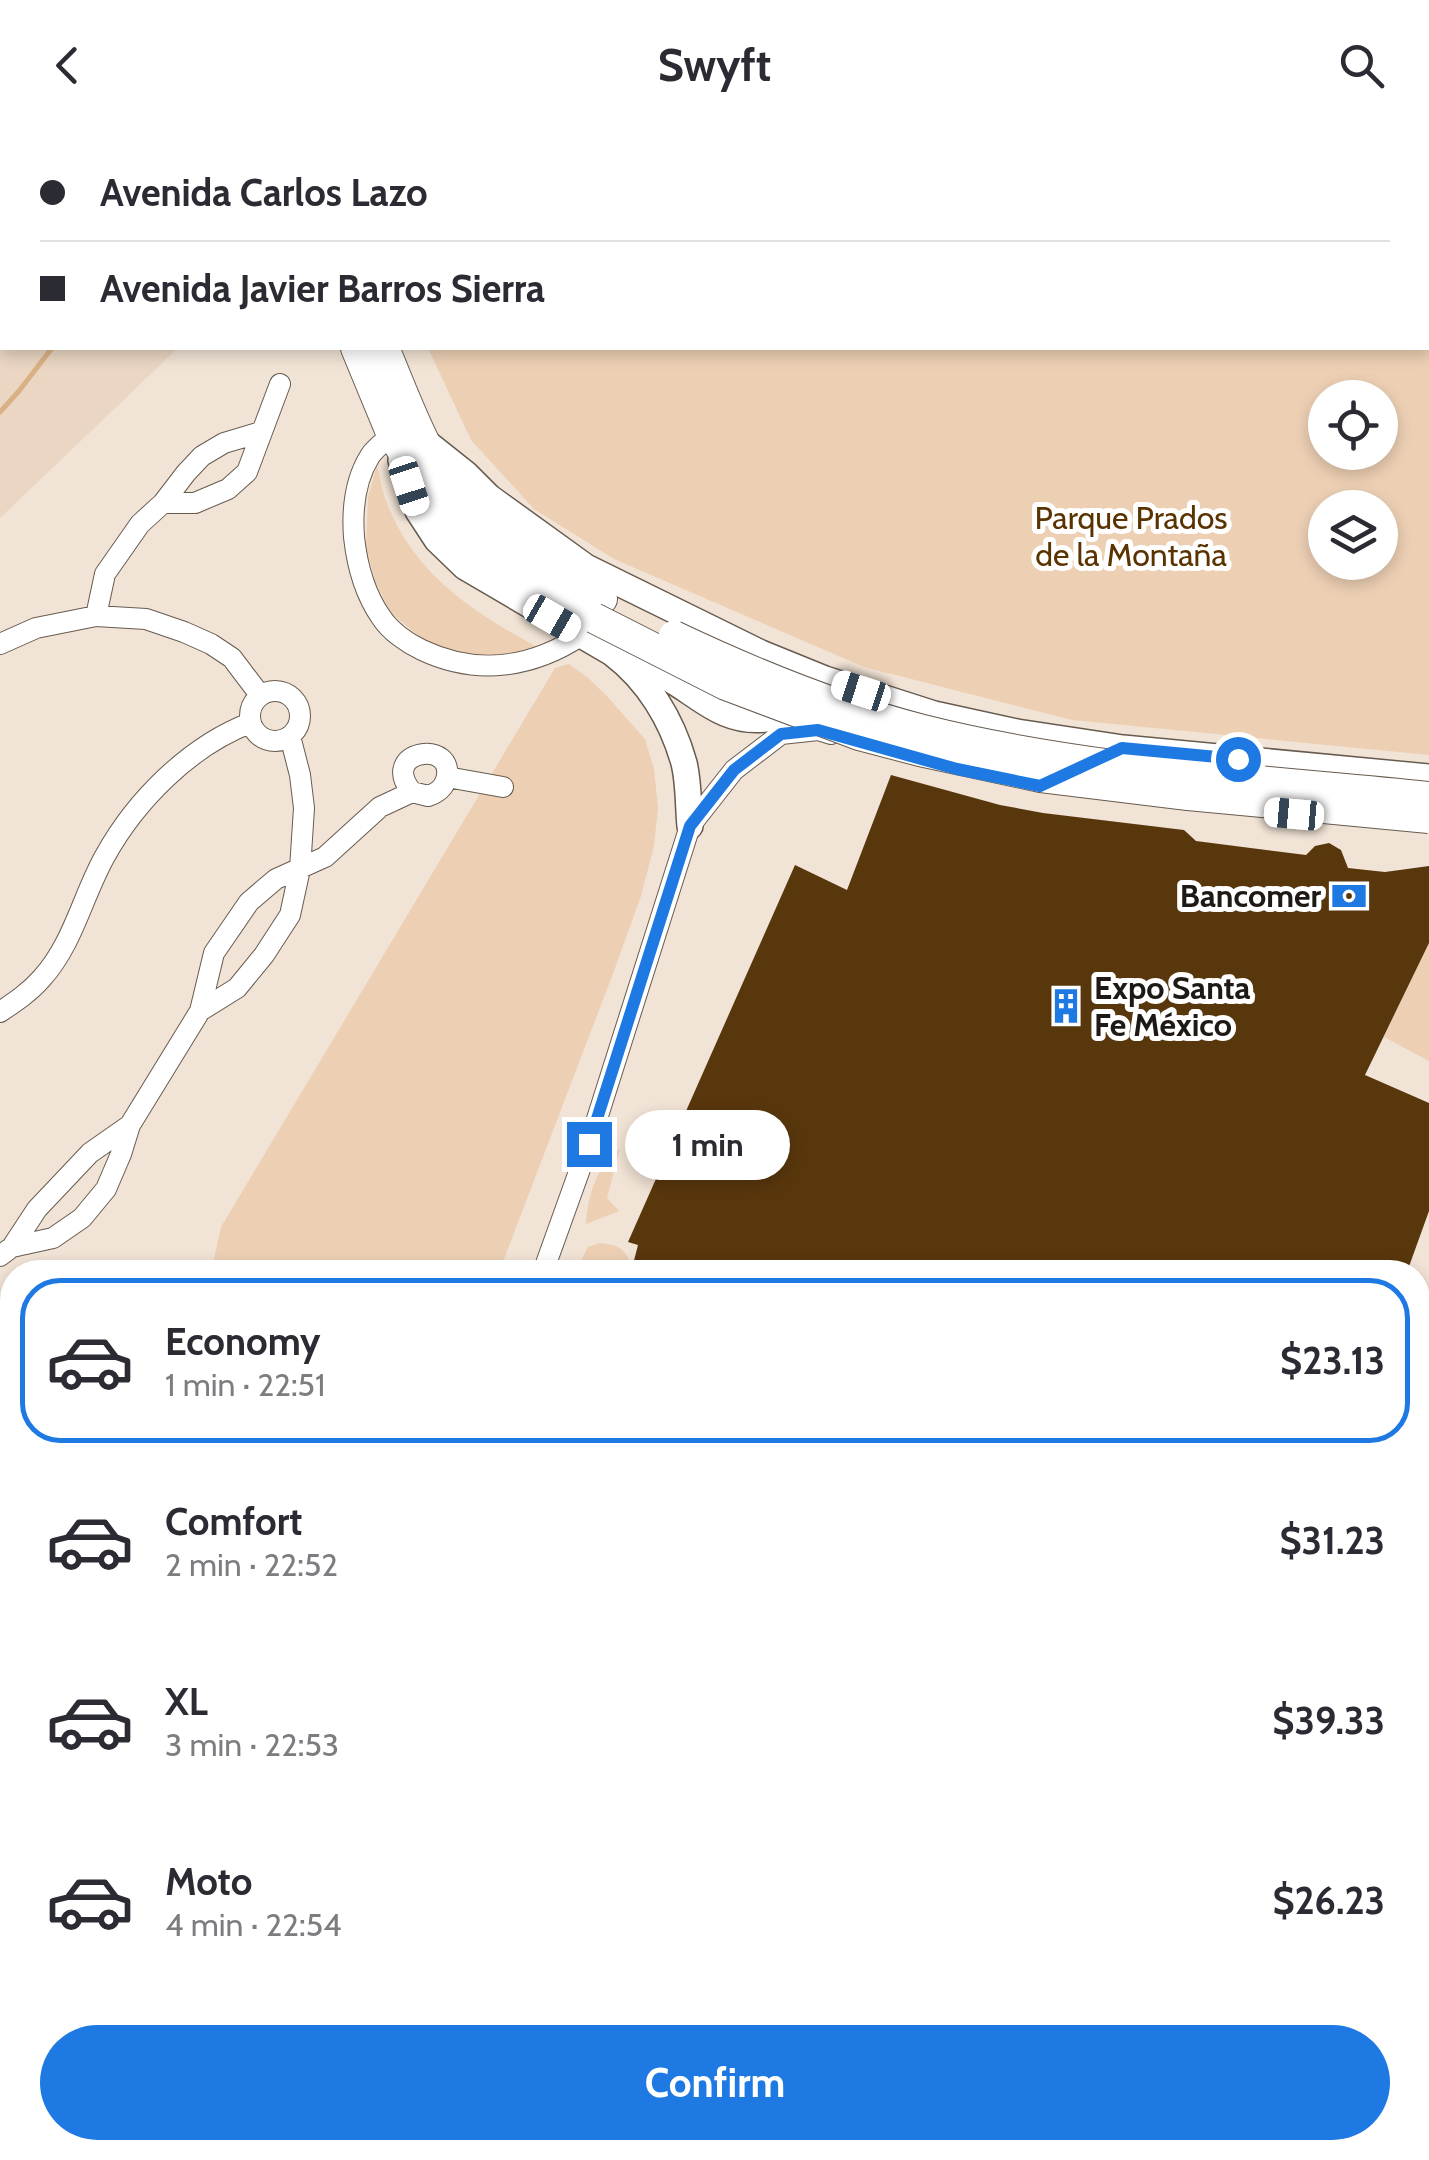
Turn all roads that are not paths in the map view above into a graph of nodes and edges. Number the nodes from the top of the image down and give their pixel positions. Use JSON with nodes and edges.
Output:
{"nodes":[{"id":1,"x":357,"y":350,"type":"edge"},
{"id":2,"x":385,"y":350,"type":"edge"},
{"id":3,"x":280,"y":384,"type":"dead end"},
{"id":4,"x":261,"y":432,"type":"junction"},
{"id":5,"x":392,"y":434,"type":"junction"},
{"id":6,"x":424,"y":440,"type":"junction"},
{"id":7,"x":163,"y":503,"type":"junction"},
{"id":8,"x":96,"y":616,"type":"junction"},
{"id":9,"x":593,"y":617,"type":"junction"},
{"id":10,"x":0,"y":644,"type":"edge"},
{"id":11,"x":630,"y":666,"type":"junction"},
{"id":12,"x":825,"y":679,"type":"junction"},
{"id":13,"x":260,"y":696,"type":"junction"},
{"id":14,"x":250,"y":724,"type":"junction"},
{"id":15,"x":290,"y":736,"type":"junction"},
{"id":16,"x":1122,"y":748,"type":"junction"},
{"id":17,"x":447,"y":776,"type":"junction"},
{"id":18,"x":1429,"y":778,"type":"edge"},
{"id":19,"x":1040,"y":786,"type":"junction"},
{"id":20,"x":503,"y":787,"type":"dead end"},
{"id":21,"x":412,"y":792,"type":"junction"},
{"id":22,"x":1429,"y":796,"type":"edge"},
{"id":23,"x":1429,"y":821,"type":"edge"},
{"id":24,"x":690,"y":826,"type":"junction"},
{"id":25,"x":300,"y":869,"type":"junction"},
{"id":26,"x":200,"y":1011,"type":"junction"},
{"id":27,"x":0,"y":1012,"type":"edge"},
{"id":28,"x":130,"y":1125,"type":"junction"},
{"id":29,"x":554,"y":1240,"type":"junction"},
{"id":30,"x":6,"y":1252,"type":"edge"},
{"id":31,"x":547,"y":1260,"type":"edge"},
{"id":32,"x":558,"y":1260,"type":"edge"}],
"edges":[{"from":1,"to":5,"type":"highway"},
{"from":2,"to":6,"type":"highway"},
{"from":3,"to":4,"type":"street"},
{"from":4,"to":7,"type":"street"},
{"from":4,"to":7,"type":"street"},
{"from":5,"to":9,"type":"highway"},
{"from":5,"to":9,"type":"street"},
{"from":6,"to":9,"type":"highway"},
{"from":6,"to":12,"type":"main road"},
{"from":7,"to":8,"type":"street"},
{"from":8,"to":10,"type":"street"},
{"from":8,"to":13,"type":"street"},
{"from":9,"to":11,"type":"main road"},
{"from":9,"to":22,"type":"highway","bridge":true},
{"from":9,"to":23,"type":"highway","bridge":true},
{"from":11,"to":12,"type":"main road"},
{"from":11,"to":24,"type":"main road"},
{"from":12,"to":16,"type":"main road"},
{"from":13,"to":14,"type":"street"},
{"from":13,"to":15,"type":"street"},
{"from":14,"to":15,"type":"street"},
{"from":14,"to":27,"type":"street"},
{"from":15,"to":25,"type":"street"},
{"from":16,"to":18,"type":"main road"},
{"from":16,"to":19,"type":"main road"},
{"from":17,"to":20,"type":"street"},
{"from":17,"to":21,"type":"street"},
{"from":17,"to":21,"type":"street"},
{"from":19,"to":23,"type":"street"},
{"from":19,"to":24,"type":"street"},
{"from":21,"to":25,"type":"street"},
{"from":24,"to":29,"type":"street"},
{"from":25,"to":26,"type":"street"},
{"from":25,"to":26,"type":"street"},
{"from":26,"to":28,"type":"street"},
{"from":28,"to":30,"type":"street"},
{"from":28,"to":30,"type":"street"},
{"from":29,"to":31,"type":"street"},
{"from":29,"to":32,"type":"street"}]}
